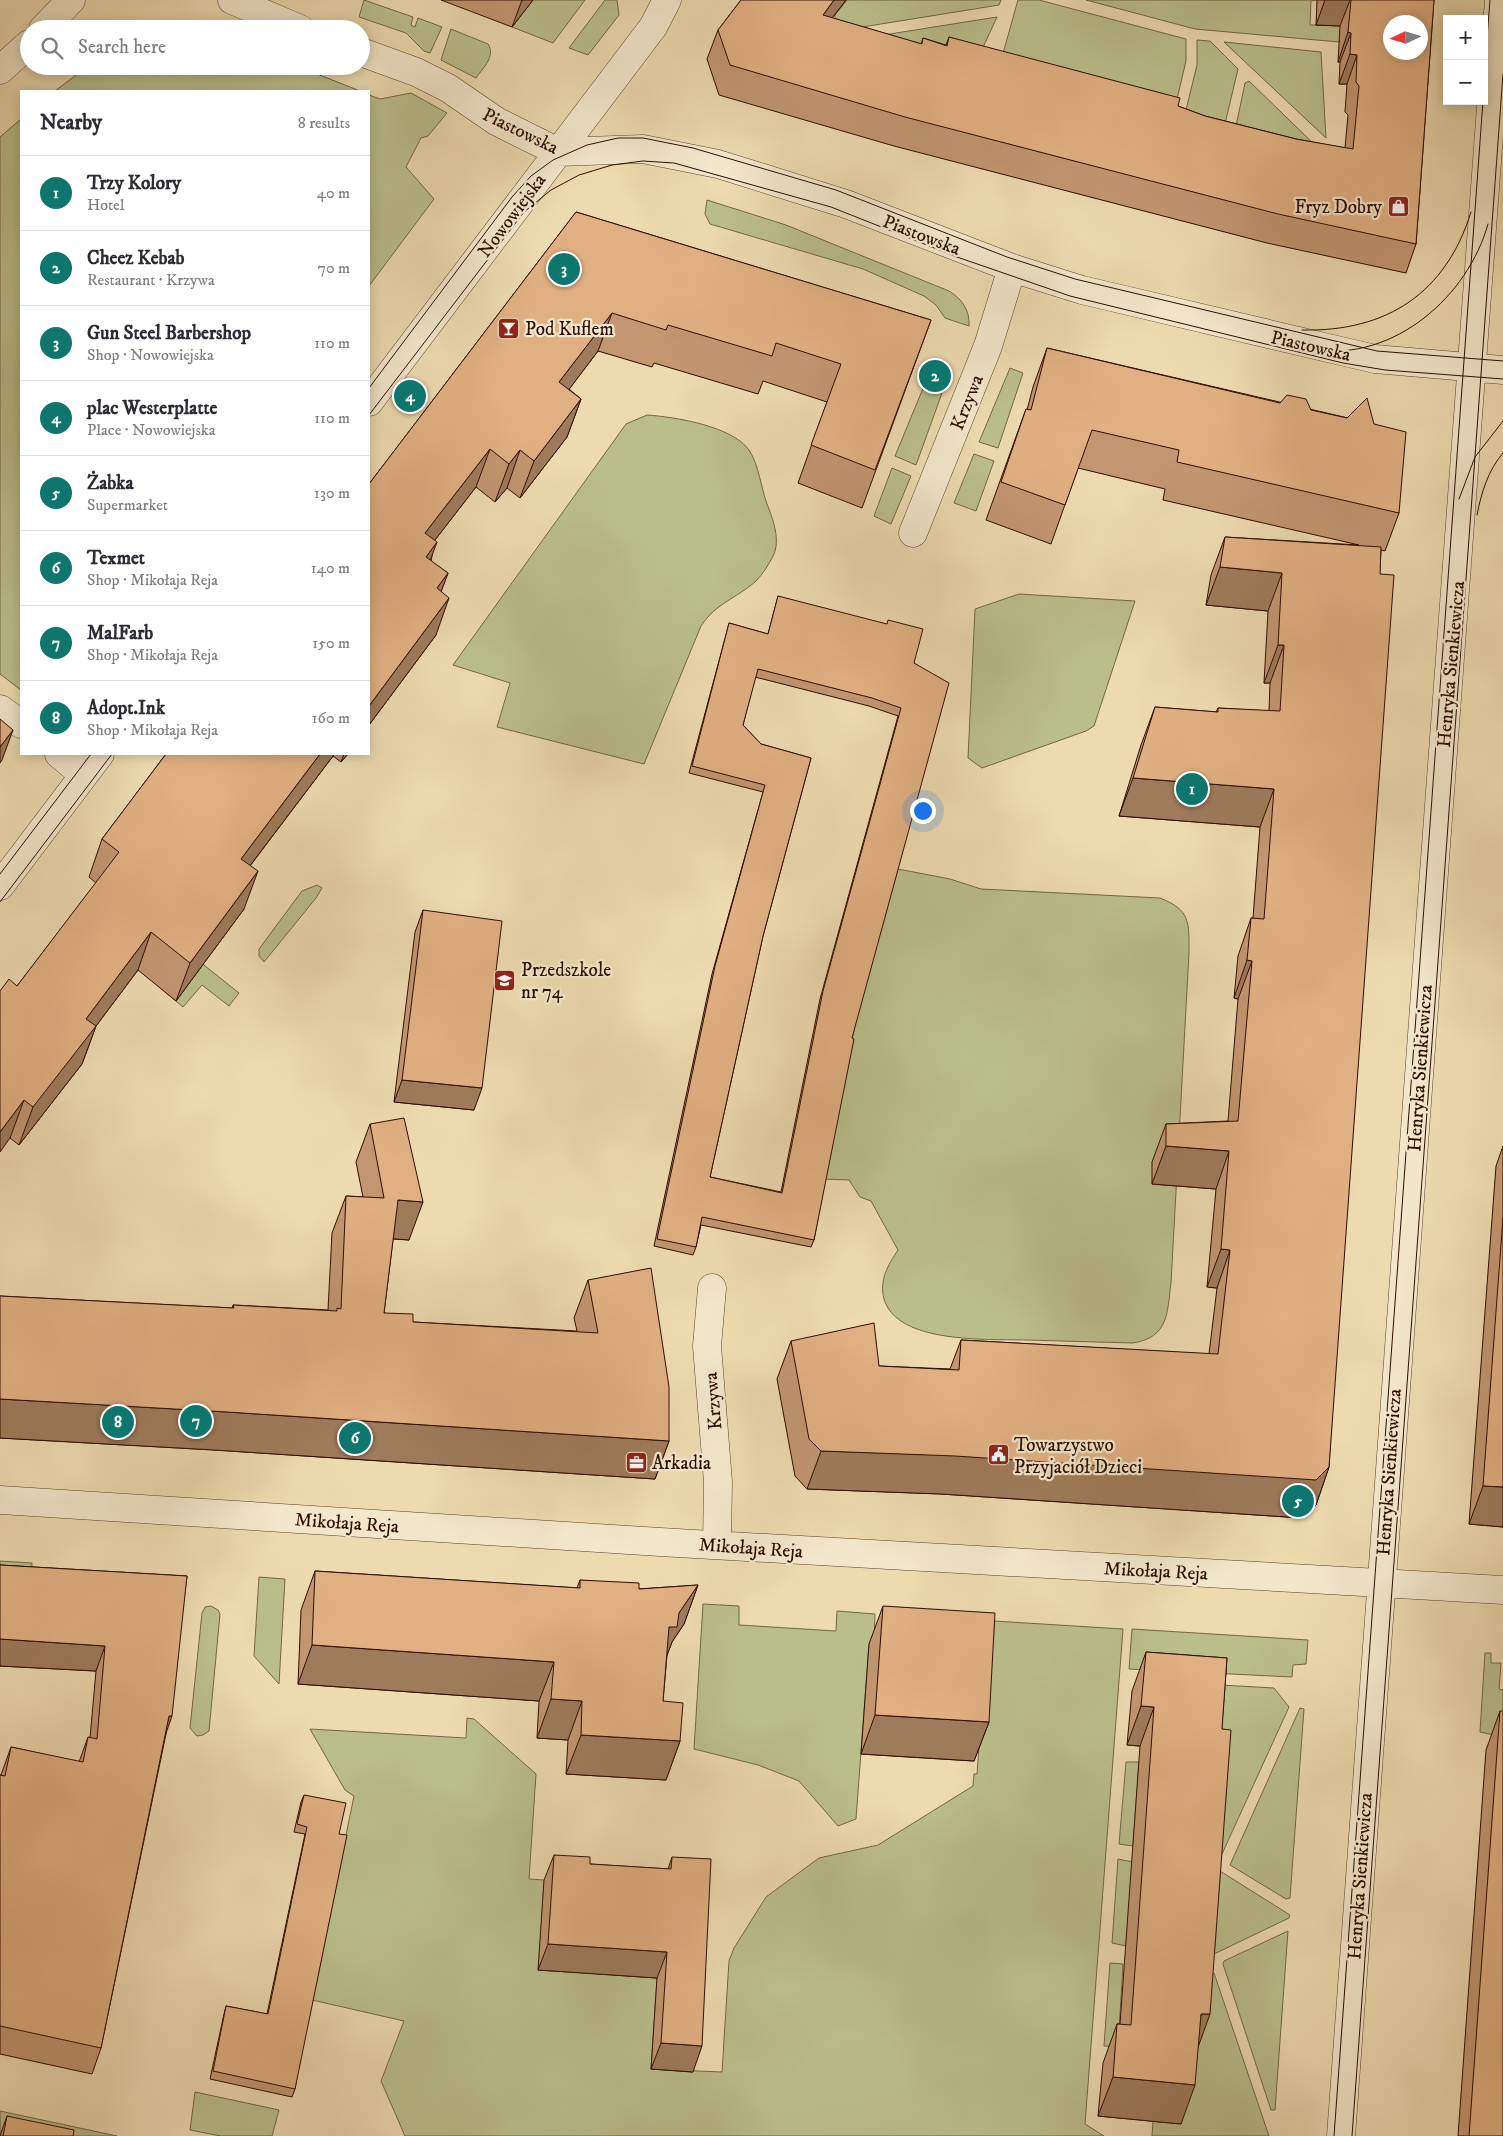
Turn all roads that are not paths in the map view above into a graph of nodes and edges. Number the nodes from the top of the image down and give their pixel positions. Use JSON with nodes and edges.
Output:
{"nodes":[{"id":1,"x":70,"y":0,"type":"edge"},
{"id":2,"x":232,"y":0,"type":"edge"},
{"id":3,"x":667,"y":0,"type":"edge"},
{"id":4,"x":1499,"y":0,"type":"edge"},
{"id":5,"x":51,"y":20,"type":"edge"},
{"id":6,"x":279,"y":20,"type":"edge"},
{"id":7,"x":20,"y":52,"type":"edge"},
{"id":8,"x":370,"y":55,"type":"edge"},
{"id":9,"x":0,"y":70,"type":"edge"},
{"id":10,"x":558,"y":152,"type":"junction"},
{"id":11,"x":1012,"y":268,"type":"junction"},
{"id":12,"x":1473,"y":368,"type":"junction"},
{"id":13,"x":1503,"y":370,"type":"edge"},
{"id":14,"x":370,"y":401,"type":"edge"},
{"id":15,"x":912,"y":533,"type":"dead end"},
{"id":16,"x":0,"y":709,"type":"edge"},
{"id":17,"x":20,"y":723,"type":"edge"},
{"id":18,"x":62,"y":755,"type":"edge"},
{"id":19,"x":92,"y":764,"type":"edge"},
{"id":20,"x":0,"y":886,"type":"edge"},
{"id":21,"x":712,"y":1288,"type":"dead end"},
{"id":22,"x":0,"y":1500,"type":"edge"},
{"id":23,"x":716,"y":1544,"type":"junction"},
{"id":24,"x":1380,"y":1582,"type":"junction"},
{"id":25,"x":1503,"y":1590,"type":"edge"},
{"id":26,"x":1342,"y":2136,"type":"edge"}],
"edges":[{"from":1,"to":5,"type":"street"},
{"from":2,"to":6,"type":"street"},
{"from":3,"to":10,"type":"street","name":"Nowowiejska"},
{"from":4,"to":12,"type":"street","name":"Henryka Sienkiewicza"},
{"from":7,"to":9,"type":"street"},
{"from":8,"to":10,"type":"street","name":"Piastowska"},
{"from":10,"to":11,"type":"street","name":"Piastowska"},
{"from":10,"to":14,"type":"street","name":"Nowowiejska"},
{"from":11,"to":12,"type":"street","name":"Piastowska"},
{"from":11,"to":15,"type":"street","name":"Krzywa"},
{"from":12,"to":13,"type":"street","name":"Piastowska"},
{"from":12,"to":24,"type":"street","name":"Henryka Sienkiewicza"},
{"from":16,"to":17,"type":"street"},
{"from":18,"to":19,"type":"street"},
{"from":19,"to":20,"type":"street"},
{"from":21,"to":23,"type":"street","name":"Krzywa"},
{"from":22,"to":23,"type":"street","name":"Mikołaja Reja"},
{"from":23,"to":24,"type":"street","name":"Mikołaja Reja"},
{"from":24,"to":25,"type":"street","name":"Mikołaja Reja"},
{"from":24,"to":26,"type":"street","name":"Henryka Sienkiewicza"}]}
